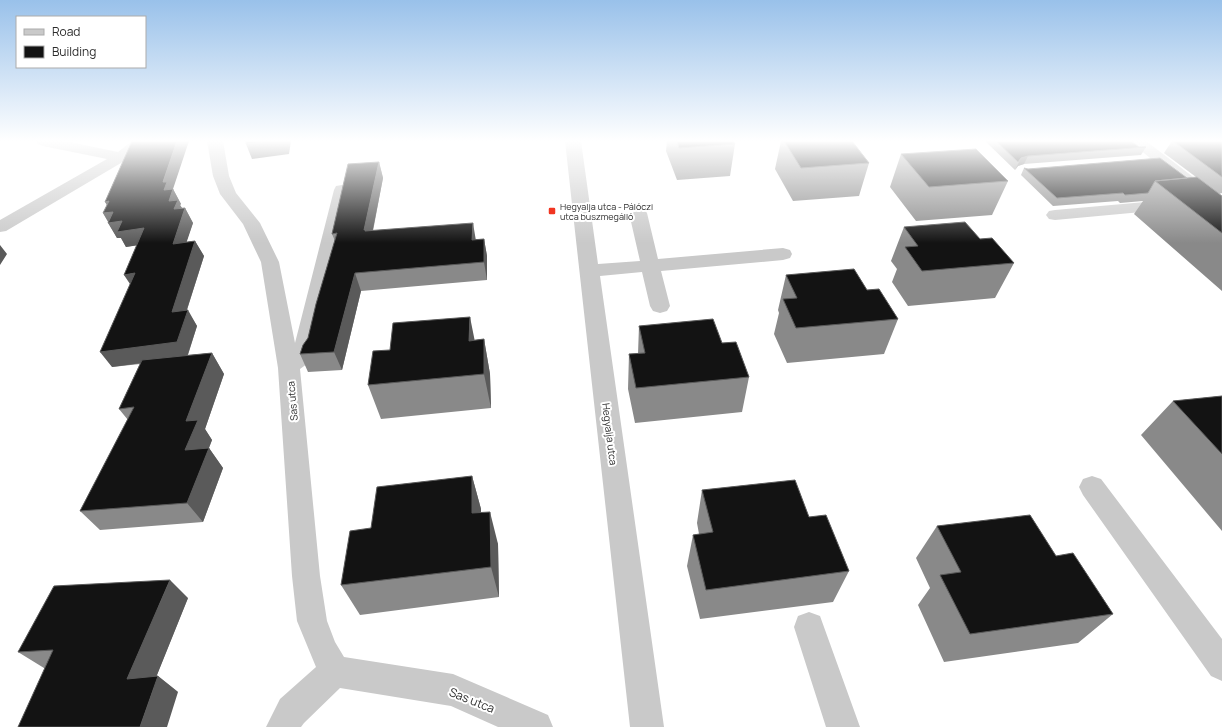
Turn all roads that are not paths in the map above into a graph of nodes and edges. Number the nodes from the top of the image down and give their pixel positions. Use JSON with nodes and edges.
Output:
{"nodes":[{"id":1,"x":90,"y":175,"type":"edge"},
{"id":2,"x":221,"y":175,"type":"edge"},
{"id":3,"x":577,"y":175,"type":"edge"},
{"id":4,"x":1181,"y":175,"type":"edge"},
{"id":5,"x":344,"y":181,"type":"edge"},
{"id":6,"x":1218,"y":204,"type":"edge"},
{"id":7,"x":638,"y":213,"type":"dead end"},
{"id":8,"x":1056,"y":215,"type":"dead end"},
{"id":9,"x":0,"y":227,"type":"edge"},
{"id":10,"x":783,"y":254,"type":"dead end"},
{"id":11,"x":650,"y":265,"type":"junction"},
{"id":12,"x":590,"y":271,"type":"junction"},
{"id":13,"x":660,"y":306,"type":"dead end"},
{"id":14,"x":289,"y":368,"type":"junction"},
{"id":15,"x":1092,"y":487,"type":"dead end"},
{"id":16,"x":809,"y":627,"type":"dead end"},
{"id":17,"x":1222,"y":665,"type":"edge"},
{"id":18,"x":335,"y":671,"type":"junction"},
{"id":19,"x":283,"y":727,"type":"edge"},
{"id":20,"x":536,"y":727,"type":"edge"},
{"id":21,"x":647,"y":727,"type":"edge"},
{"id":22,"x":843,"y":727,"type":"edge"}],
"edges":[{"from":1,"to":9,"type":"street"},
{"from":2,"to":14,"type":"street","name":"Sas utca"},
{"from":3,"to":12,"type":"street","name":"Hegyalja utca"},
{"from":4,"to":6,"type":"street"},
{"from":5,"to":14,"type":"street"},
{"from":6,"to":8,"type":"street"},
{"from":7,"to":11,"type":"street"},
{"from":10,"to":11,"type":"street"},
{"from":11,"to":12,"type":"street"},
{"from":11,"to":13,"type":"street"},
{"from":12,"to":21,"type":"street","name":"Hegyalja utca"},
{"from":14,"to":18,"type":"street","name":"Sas utca"},
{"from":15,"to":17,"type":"street"},
{"from":16,"to":22,"type":"street"},
{"from":18,"to":19,"type":"street"},
{"from":18,"to":20,"type":"street","name":"Sas utca"}]}
